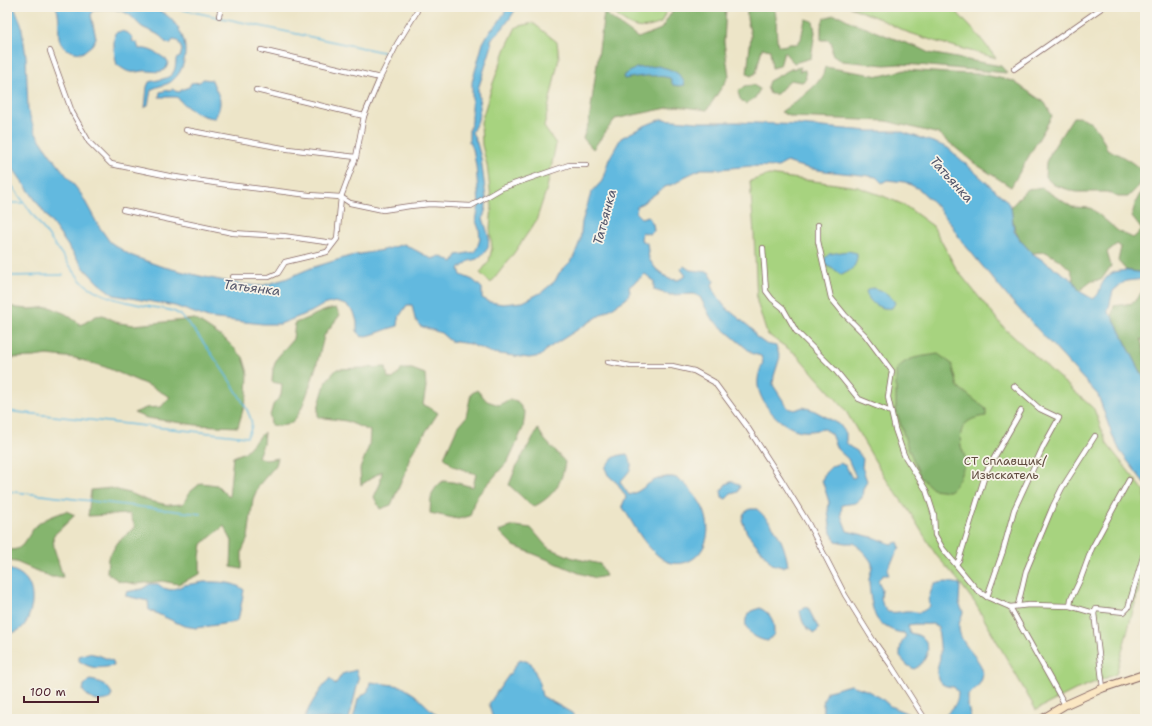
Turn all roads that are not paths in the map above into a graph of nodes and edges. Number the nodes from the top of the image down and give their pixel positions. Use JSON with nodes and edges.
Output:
{"nodes":[{"id":1,"x":221,"y":7,"type":"edge"},
{"id":2,"x":418,"y":7,"type":"edge"},
{"id":3,"x":1103,"y":7,"type":"edge"},
{"id":4,"x":219,"y":16,"type":"dead end"},
{"id":5,"x":261,"y":50,"type":"dead end"},
{"id":6,"x":50,"y":51,"type":"dead end"},
{"id":7,"x":1014,"y":69,"type":"dead end"},
{"id":8,"x":380,"y":78,"type":"junction"},
{"id":9,"x":256,"y":90,"type":"dead end"},
{"id":10,"x":364,"y":116,"type":"junction"},
{"id":11,"x":186,"y":130,"type":"dead end"},
{"id":12,"x":356,"y":157,"type":"junction"},
{"id":13,"x":586,"y":165,"type":"dead end"},
{"id":14,"x":342,"y":197,"type":"junction"},
{"id":15,"x":123,"y":210,"type":"dead end"},
{"id":16,"x":818,"y":225,"type":"dead end"},
{"id":17,"x":333,"y":243,"type":"junction"},
{"id":18,"x":764,"y":248,"type":"dead end"},
{"id":19,"x":233,"y":277,"type":"dead end"},
{"id":20,"x":608,"y":362,"type":"dead end"},
{"id":21,"x":1014,"y":386,"type":"dead end"},
{"id":22,"x":1021,"y":411,"type":"dead end"},
{"id":23,"x":891,"y":412,"type":"junction"},
{"id":24,"x":1095,"y":436,"type":"dead end"},
{"id":25,"x":1129,"y":480,"type":"dead end"},
{"id":26,"x":1145,"y":550,"type":"edge"},
{"id":27,"x":956,"y":564,"type":"junction"},
{"id":28,"x":987,"y":597,"type":"junction"},
{"id":29,"x":1018,"y":605,"type":"junction"},
{"id":30,"x":1070,"y":606,"type":"junction"},
{"id":31,"x":1010,"y":607,"type":"junction"},
{"id":32,"x":1094,"y":613,"type":"junction"},
{"id":33,"x":1145,"y":674,"type":"edge"},
{"id":34,"x":1103,"y":688,"type":"junction"},
{"id":35,"x":1065,"y":705,"type":"junction"},
{"id":36,"x":925,"y":719,"type":"edge"},
{"id":37,"x":1042,"y":719,"type":"edge"}],
"edges":[{"from":1,"to":4,"type":"street"},
{"from":2,"to":8,"type":"street"},
{"from":3,"to":7,"type":"street"},
{"from":5,"to":8,"type":"street"},
{"from":6,"to":14,"type":"street"},
{"from":8,"to":10,"type":"street"},
{"from":9,"to":10,"type":"street"},
{"from":10,"to":12,"type":"street"},
{"from":11,"to":12,"type":"street"},
{"from":12,"to":14,"type":"street"},
{"from":13,"to":14,"type":"street"},
{"from":14,"to":17,"type":"street"},
{"from":15,"to":17,"type":"street"},
{"from":16,"to":23,"type":"street"},
{"from":17,"to":19,"type":"street"},
{"from":18,"to":23,"type":"street"},
{"from":20,"to":36,"type":"street"},
{"from":21,"to":28,"type":"street"},
{"from":22,"to":27,"type":"street"},
{"from":23,"to":27,"type":"street"},
{"from":24,"to":29,"type":"street"},
{"from":25,"to":30,"type":"street"},
{"from":26,"to":32,"type":"street"},
{"from":27,"to":28,"type":"street"},
{"from":28,"to":31,"type":"street"},
{"from":29,"to":30,"type":"street"},
{"from":29,"to":31,"type":"street"},
{"from":30,"to":32,"type":"street"},
{"from":31,"to":35,"type":"street"},
{"from":32,"to":34,"type":"street"},
{"from":33,"to":34,"type":"main road"},
{"from":34,"to":35,"type":"main road"},
{"from":35,"to":37,"type":"main road"}]}
